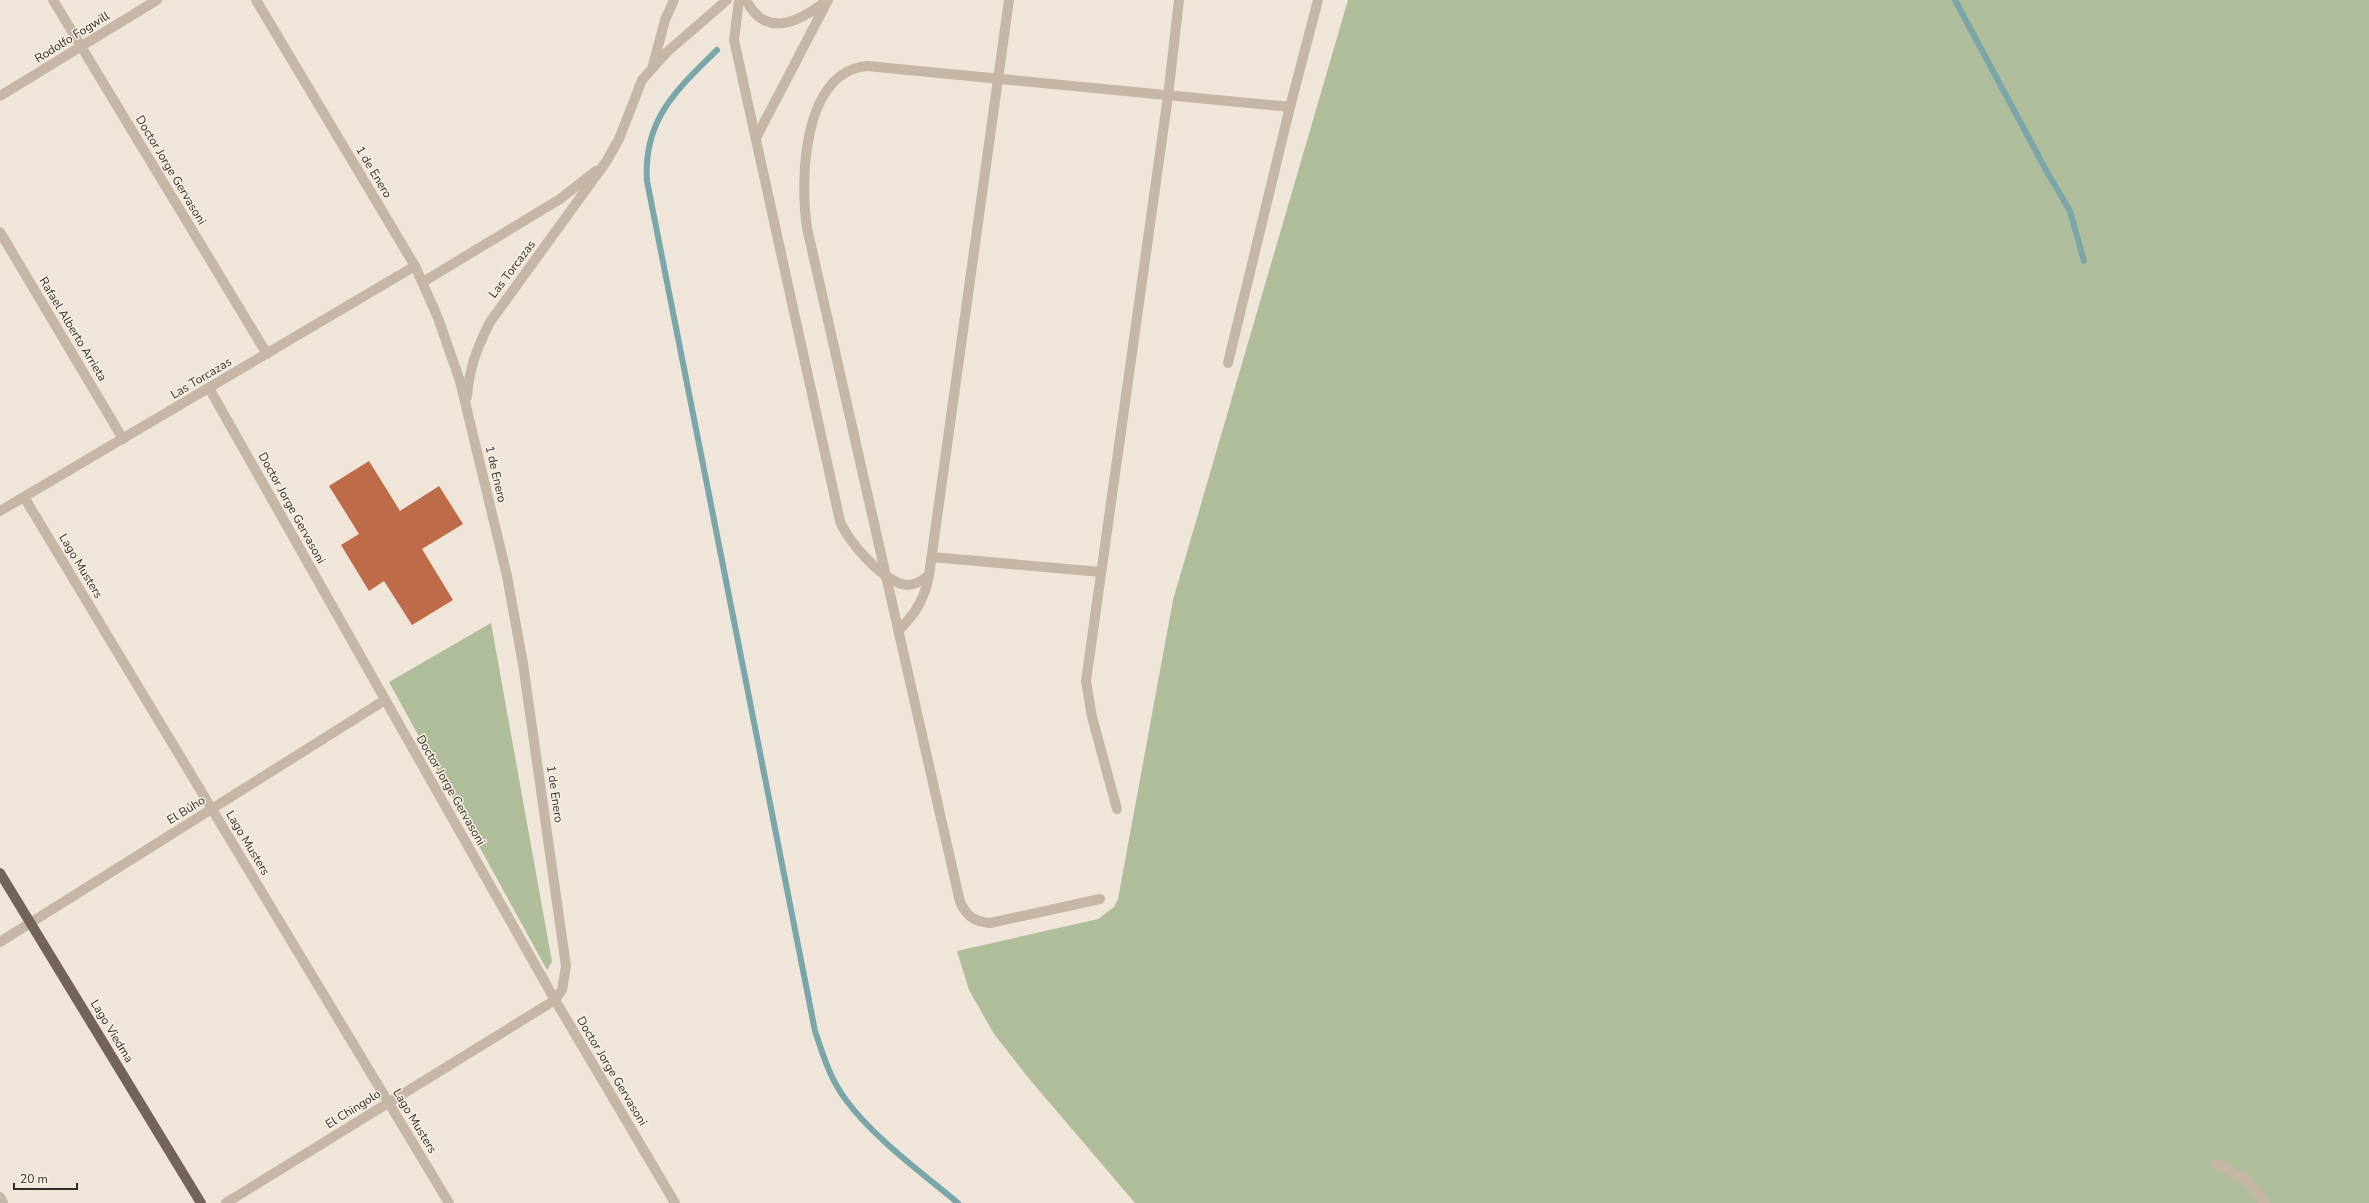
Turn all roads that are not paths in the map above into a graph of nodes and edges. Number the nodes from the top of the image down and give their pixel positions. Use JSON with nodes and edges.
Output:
{"nodes":[{"id":1,"x":53,"y":0,"type":"edge"},
{"id":2,"x":157,"y":0,"type":"edge"},
{"id":3,"x":256,"y":0,"type":"edge"},
{"id":4,"x":674,"y":0,"type":"edge"},
{"id":5,"x":727,"y":0,"type":"edge"},
{"id":6,"x":739,"y":0,"type":"edge"},
{"id":7,"x":746,"y":0,"type":"edge"},
{"id":8,"x":828,"y":0,"type":"edge"},
{"id":9,"x":1009,"y":0,"type":"edge"},
{"id":10,"x":1179,"y":0,"type":"edge"},
{"id":11,"x":1318,"y":0,"type":"edge"},
{"id":12,"x":81,"y":46,"type":"junction"},
{"id":13,"x":652,"y":66,"type":"junction"},
{"id":14,"x":998,"y":79,"type":"junction"},
{"id":15,"x":0,"y":96,"type":"edge"},
{"id":16,"x":1168,"y":96,"type":"junction"},
{"id":17,"x":1290,"y":107,"type":"junction"},
{"id":18,"x":756,"y":138,"type":"junction"},
{"id":19,"x":606,"y":162,"type":"junction"},
{"id":20,"x":0,"y":232,"type":"edge"},
{"id":21,"x":415,"y":266,"type":"junction"},
{"id":22,"x":423,"y":282,"type":"junction"},
{"id":23,"x":267,"y":354,"type":"junction"},
{"id":24,"x":1228,"y":363,"type":"dead end"},
{"id":25,"x":209,"y":388,"type":"junction"},
{"id":26,"x":466,"y":403,"type":"junction"},
{"id":27,"x":123,"y":438,"type":"junction"},
{"id":28,"x":24,"y":497,"type":"junction"},
{"id":29,"x":0,"y":511,"type":"edge"},
{"id":30,"x":932,"y":557,"type":"junction"},
{"id":31,"x":1101,"y":572,"type":"junction"},
{"id":32,"x":929,"y":575,"type":"junction"},
{"id":33,"x":886,"y":576,"type":"junction"},
{"id":34,"x":899,"y":630,"type":"junction"},
{"id":35,"x":385,"y":700,"type":"junction"},
{"id":36,"x":212,"y":809,"type":"junction"},
{"id":37,"x":1117,"y":809,"type":"dead end"},
{"id":38,"x":0,"y":873,"type":"edge"},
{"id":39,"x":1100,"y":899,"type":"dead end"},
{"id":40,"x":30,"y":923,"type":"junction"},
{"id":41,"x":0,"y":942,"type":"edge"},
{"id":42,"x":555,"y":1000,"type":"junction"},
{"id":43,"x":389,"y":1102,"type":"junction"},
{"id":44,"x":2217,"y":1164,"type":"dead end"},
{"id":45,"x":0,"y":1197,"type":"edge"},
{"id":46,"x":3,"y":1203,"type":"edge"},
{"id":47,"x":201,"y":1203,"type":"edge"},
{"id":48,"x":226,"y":1203,"type":"edge"},
{"id":49,"x":449,"y":1203,"type":"edge"},
{"id":50,"x":675,"y":1203,"type":"edge"},
{"id":51,"x":2265,"y":1203,"type":"edge"}],
"edges":[{"from":1,"to":12,"type":"street","name":"Doctor Jorge Gervasoni"},
{"from":2,"to":12,"type":"street","name":"Rodolfo Fogwill"},
{"from":3,"to":21,"type":"street","name":"1 de Enero"},
{"from":4,"to":13,"type":"street"},
{"from":5,"to":13,"type":"street","name":"Las Torcazas"},
{"from":6,"to":18,"type":"street"},
{"from":7,"to":8,"type":"street"},
{"from":8,"to":18,"type":"street"},
{"from":9,"to":14,"type":"street"},
{"from":10,"to":16,"type":"street"},
{"from":11,"to":17,"type":"street"},
{"from":12,"to":15,"type":"street","name":"Rodolfo Fogwill"},
{"from":12,"to":23,"type":"street","name":"Doctor Jorge Gervasoni"},
{"from":13,"to":19,"type":"street","name":"Las Torcazas"},
{"from":14,"to":16,"type":"street"},
{"from":14,"to":30,"type":"street"},
{"from":14,"to":33,"type":"street"},
{"from":16,"to":17,"type":"street"},
{"from":16,"to":31,"type":"street"},
{"from":17,"to":24,"type":"street"},
{"from":18,"to":33,"type":"street"},
{"from":19,"to":22,"type":"street","name":"Las Torcazas"},
{"from":19,"to":26,"type":"street","name":"Las Torcazas"},
{"from":20,"to":27,"type":"street","name":"Rafael Alberto Arrieta"},
{"from":21,"to":22,"type":"street","name":"1 de Enero"},
{"from":21,"to":23,"type":"street","name":"Las Torcazas"},
{"from":22,"to":26,"type":"street","name":"1 de Enero"},
{"from":23,"to":25,"type":"street","name":"Las Torcazas"},
{"from":25,"to":27,"type":"street","name":"Las Torcazas"},
{"from":25,"to":35,"type":"street","name":"Doctor Jorge Gervasoni"},
{"from":26,"to":42,"type":"street","name":"1 de Enero"},
{"from":27,"to":28,"type":"street","name":"Las Torcazas"},
{"from":28,"to":29,"type":"street","name":"Las Torcazas"},
{"from":28,"to":36,"type":"street","name":"Lago Musters"},
{"from":30,"to":31,"type":"street"},
{"from":30,"to":32,"type":"street"},
{"from":31,"to":37,"type":"street"},
{"from":32,"to":33,"type":"street"},
{"from":32,"to":34,"type":"street"},
{"from":33,"to":34,"type":"street"},
{"from":34,"to":39,"type":"street"},
{"from":35,"to":36,"type":"street","name":"El Búho"},
{"from":35,"to":42,"type":"street","name":"Doctor Jorge Gervasoni"},
{"from":36,"to":40,"type":"street","name":"El Búho"},
{"from":36,"to":43,"type":"street","name":"Lago Musters"},
{"from":38,"to":40,"type":"main road","name":"Lago Viedma"},
{"from":40,"to":41,"type":"street","name":"El Búho"},
{"from":40,"to":47,"type":"main road","name":"Lago Viedma"},
{"from":42,"to":43,"type":"street","name":"El Chingolo"},
{"from":42,"to":50,"type":"street","name":"Doctor Jorge Gervasoni"},
{"from":43,"to":48,"type":"street","name":"El Chingolo"},
{"from":43,"to":49,"type":"street","name":"Lago Musters"},
{"from":44,"to":51,"type":"street"},
{"from":45,"to":46,"type":"street"}]}
